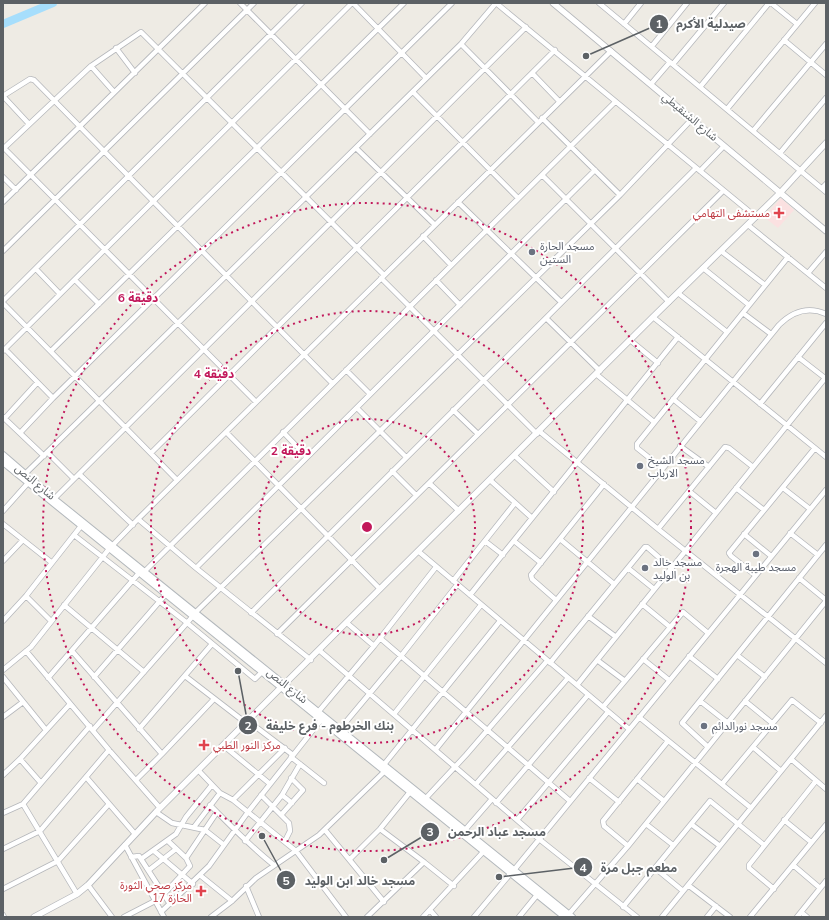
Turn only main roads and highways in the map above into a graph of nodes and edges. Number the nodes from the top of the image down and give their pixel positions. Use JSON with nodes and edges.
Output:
{"nodes":[{"id":1,"x":3,"y":455,"type":"edge"},
{"id":2,"x":3,"y":462,"type":"edge"},
{"id":3,"x":111,"y":547,"type":"junction"},
{"id":4,"x":142,"y":572,"type":"junction"},
{"id":5,"x":195,"y":614,"type":"junction"},
{"id":6,"x":283,"y":685,"type":"junction"},
{"id":7,"x":383,"y":768,"type":"junction"},
{"id":8,"x":433,"y":807,"type":"junction"},
{"id":9,"x":512,"y":871,"type":"junction"},
{"id":10,"x":568,"y":916,"type":"edge"}],
"edges":[{"from":1,"to":3,"type":"main road","name":"شارع النص"},
{"from":2,"to":3,"type":"main road","name":"شارع النص"},
{"from":3,"to":4,"type":"main road","name":"شارع النص"},
{"from":4,"to":5,"type":"main road","name":"شارع النص"},
{"from":4,"to":5,"type":"main road","name":"شارع النص"},
{"from":5,"to":6,"type":"main road","name":"شارع النص"},
{"from":5,"to":6,"type":"main road","name":"شارع النص"},
{"from":6,"to":7,"type":"main road","name":"شارع النص"},
{"from":6,"to":7,"type":"main road","name":"شارع النص"},
{"from":7,"to":8,"type":"main road","name":"شارع النص"},
{"from":7,"to":8,"type":"main road","name":"شارع النص"},
{"from":8,"to":9,"type":"main road","name":"شارع النص"},
{"from":8,"to":9,"type":"main road","name":"شارع النص"},
{"from":9,"to":10,"type":"main road","name":"شارع النص"},
{"from":9,"to":10,"type":"main road","name":"شارع النص"}]}
